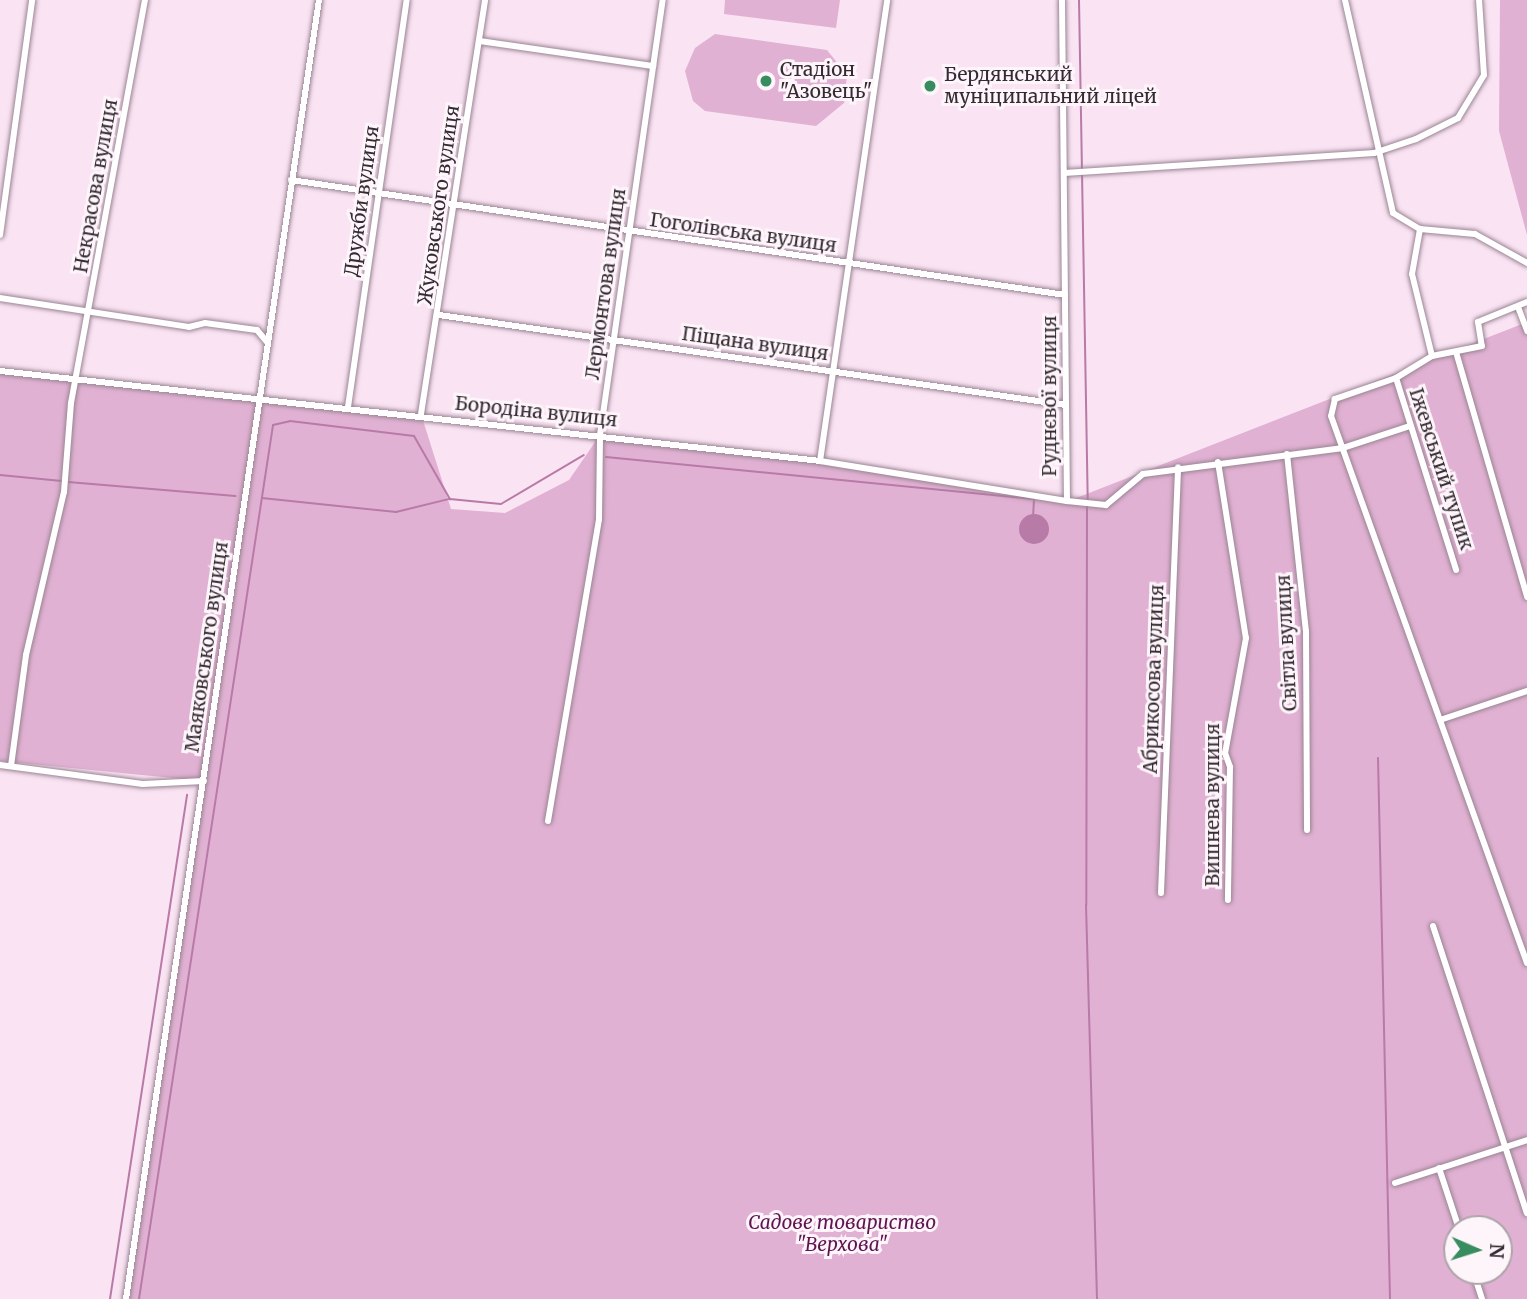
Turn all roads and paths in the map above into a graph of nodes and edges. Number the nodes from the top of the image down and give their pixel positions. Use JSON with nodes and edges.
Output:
{"nodes":[{"id":1,"x":32,"y":0,"type":"edge"},
{"id":2,"x":145,"y":0,"type":"edge"},
{"id":3,"x":319,"y":0,"type":"edge"},
{"id":4,"x":407,"y":0,"type":"edge"},
{"id":5,"x":485,"y":0,"type":"edge"},
{"id":6,"x":663,"y":0,"type":"edge"},
{"id":7,"x":887,"y":0,"type":"edge"},
{"id":8,"x":1062,"y":0,"type":"edge"},
{"id":9,"x":1345,"y":0,"type":"edge"},
{"id":10,"x":1479,"y":0,"type":"edge"},
{"id":11,"x":479,"y":41,"type":"junction"},
{"id":12,"x":653,"y":66,"type":"junction"},
{"id":13,"x":1374,"y":153,"type":"junction"},
{"id":14,"x":1064,"y":173,"type":"junction"},
{"id":15,"x":292,"y":180,"type":"junction"},
{"id":16,"x":379,"y":193,"type":"junction"},
{"id":17,"x":455,"y":205,"type":"junction"},
{"id":18,"x":1420,"y":229,"type":"junction"},
{"id":19,"x":630,"y":232,"type":"junction"},
{"id":20,"x":0,"y":235,"type":"edge"},
{"id":21,"x":1527,"y":263,"type":"edge"},
{"id":22,"x":849,"y":264,"type":"junction"},
{"id":23,"x":1065,"y":295,"type":"junction"},
{"id":24,"x":0,"y":298,"type":"edge"},
{"id":25,"x":1527,"y":302,"type":"edge"},
{"id":26,"x":1518,"y":307,"type":"junction"},
{"id":27,"x":89,"y":310,"type":"junction"},
{"id":28,"x":439,"y":314,"type":"junction"},
{"id":29,"x":1527,"y":331,"type":"edge"},
{"id":30,"x":614,"y":339,"type":"junction"},
{"id":31,"x":267,"y":342,"type":"junction"},
{"id":32,"x":1455,"y":352,"type":"junction"},
{"id":33,"x":1432,"y":356,"type":"junction"},
{"id":34,"x":0,"y":371,"type":"edge"},
{"id":35,"x":833,"y":371,"type":"junction"},
{"id":36,"x":1396,"y":378,"type":"junction"},
{"id":37,"x":77,"y":379,"type":"junction"},
{"id":38,"x":258,"y":397,"type":"junction"},
{"id":39,"x":1066,"y":405,"type":"junction"},
{"id":40,"x":348,"y":407,"type":"junction"},
{"id":41,"x":421,"y":414,"type":"junction"},
{"id":42,"x":1410,"y":426,"type":"junction"},
{"id":43,"x":600,"y":435,"type":"junction"},
{"id":44,"x":1343,"y":448,"type":"junction"},
{"id":45,"x":1287,"y":454,"type":"junction"},
{"id":46,"x":820,"y":461,"type":"junction"},
{"id":47,"x":1219,"y":463,"type":"junction"},
{"id":48,"x":1178,"y":467,"type":"junction"},
{"id":49,"x":1070,"y":503,"type":"junction"},
{"id":50,"x":1456,"y":570,"type":"dead end"},
{"id":51,"x":1527,"y":597,"type":"edge"},
{"id":52,"x":1527,"y":691,"type":"edge"},
{"id":53,"x":1440,"y":720,"type":"junction"},
{"id":54,"x":0,"y":765,"type":"edge"},
{"id":55,"x":11,"y":766,"type":"junction"},
{"id":56,"x":204,"y":781,"type":"junction"},
{"id":57,"x":548,"y":821,"type":"dead end"},
{"id":58,"x":1307,"y":831,"type":"dead end"},
{"id":59,"x":1161,"y":893,"type":"dead end"},
{"id":60,"x":1228,"y":900,"type":"dead end"},
{"id":61,"x":1433,"y":926,"type":"dead end"},
{"id":62,"x":1525,"y":952,"type":"edge"},
{"id":63,"x":1527,"y":963,"type":"edge"},
{"id":64,"x":1527,"y":1140,"type":"edge"},
{"id":65,"x":1505,"y":1147,"type":"junction"},
{"id":66,"x":1439,"y":1168,"type":"junction"},
{"id":67,"x":1395,"y":1183,"type":"dead end"},
{"id":68,"x":1527,"y":1213,"type":"edge"},
{"id":69,"x":1454,"y":1215,"type":"edge"},
{"id":70,"x":125,"y":1299,"type":"edge"}],
"edges":[{"from":1,"to":20,"type":"street"},
{"from":2,"to":27,"type":"street","name":"Некрасова вулиця"},
{"from":3,"to":15,"type":"street","name":"Маяковського вулиця"},
{"from":4,"to":16,"type":"street","name":"Дружби вулиця"},
{"from":5,"to":11,"type":"street","name":"Жуковського вулиця"},
{"from":6,"to":12,"type":"street","name":"Лермонтова вулиця"},
{"from":7,"to":22,"type":"street"},
{"from":8,"to":14,"type":"street","name":"Руднєвої вулиця"},
{"from":9,"to":13,"type":"street"},
{"from":10,"to":13,"type":"street"},
{"from":11,"to":12,"type":"street"},
{"from":11,"to":17,"type":"street","name":"Жуковського вулиця"},
{"from":12,"to":19,"type":"street","name":"Лермонтова вулиця"},
{"from":13,"to":14,"type":"street"},
{"from":13,"to":18,"type":"street"},
{"from":14,"to":23,"type":"street","name":"Руднєвої вулиця"},
{"from":15,"to":16,"type":"street","name":"Гоголівська вулиця"},
{"from":15,"to":31,"type":"street","name":"Маяковського вулиця"},
{"from":16,"to":17,"type":"street","name":"Гоголівська вулиця"},
{"from":16,"to":40,"type":"street","name":"Дружби вулиця"},
{"from":17,"to":19,"type":"street","name":"Гоголівська вулиця"},
{"from":17,"to":28,"type":"street","name":"Жуковського вулиця"},
{"from":18,"to":21,"type":"street"},
{"from":18,"to":33,"type":"street"},
{"from":19,"to":22,"type":"street","name":"Гоголівська вулиця"},
{"from":19,"to":30,"type":"street","name":"Лермонтова вулиця"},
{"from":22,"to":23,"type":"street","name":"Гоголівська вулиця"},
{"from":22,"to":35,"type":"street"},
{"from":23,"to":39,"type":"street","name":"Руднєвої вулиця"},
{"from":24,"to":27,"type":"street"},
{"from":25,"to":26,"type":"street"},
{"from":26,"to":29,"type":"street"},
{"from":26,"to":32,"type":"street"},
{"from":27,"to":31,"type":"street"},
{"from":27,"to":37,"type":"street","name":"Некрасова вулиця"},
{"from":28,"to":30,"type":"street","name":"Піщана вулиця"},
{"from":28,"to":41,"type":"street","name":"Жуковського вулиця"},
{"from":30,"to":35,"type":"street","name":"Піщана вулиця"},
{"from":30,"to":43,"type":"street","name":"Лермонтова вулиця"},
{"from":31,"to":38,"type":"street","name":"Маяковського вулиця"},
{"from":32,"to":33,"type":"street"},
{"from":32,"to":51,"type":"street"},
{"from":33,"to":36,"type":"street"},
{"from":34,"to":37,"type":"street","name":"Бородіна вулиця"},
{"from":35,"to":39,"type":"street","name":"Піщана вулиця"},
{"from":35,"to":46,"type":"street"},
{"from":36,"to":42,"type":"street","name":"Іжевський тупик"},
{"from":36,"to":44,"type":"street"},
{"from":37,"to":38,"type":"street","name":"Бородіна вулиця"},
{"from":37,"to":55,"type":"street","name":"Некрасова вулиця"},
{"from":38,"to":40,"type":"street","name":"Бородіна вулиця"},
{"from":38,"to":56,"type":"street","name":"Маяковського вулиця"},
{"from":39,"to":49,"type":"street","name":"Руднєвої вулиця"},
{"from":40,"to":41,"type":"street","name":"Бородіна вулиця"},
{"from":41,"to":43,"type":"street","name":"Бородіна вулиця"},
{"from":42,"to":44,"type":"street"},
{"from":42,"to":50,"type":"street","name":"Іжевський тупик"},
{"from":43,"to":46,"type":"street","name":"Бородіна вулиця"},
{"from":43,"to":57,"type":"street","name":"Лермонтова вулиця"},
{"from":44,"to":45,"type":"street"},
{"from":44,"to":53,"type":"street"},
{"from":45,"to":47,"type":"street"},
{"from":45,"to":58,"type":"street","name":"Світла вулиця"},
{"from":46,"to":49,"type":"street","name":"Бородіна вулиця"},
{"from":47,"to":48,"type":"street"},
{"from":47,"to":60,"type":"street","name":"Вишнева вулиця"},
{"from":48,"to":49,"type":"street"},
{"from":48,"to":59,"type":"street","name":"Абрикосова вулиця"},
{"from":52,"to":53,"type":"street"},
{"from":53,"to":62,"type":"street"},
{"from":54,"to":55,"type":"street"},
{"from":55,"to":56,"type":"street"},
{"from":56,"to":70,"type":"street","name":"Маяковського вулиця"},
{"from":61,"to":65,"type":"street"},
{"from":62,"to":63,"type":"street"},
{"from":64,"to":65,"type":"street"},
{"from":65,"to":66,"type":"street"},
{"from":65,"to":68,"type":"street"},
{"from":66,"to":67,"type":"street"},
{"from":66,"to":69,"type":"street"}]}
